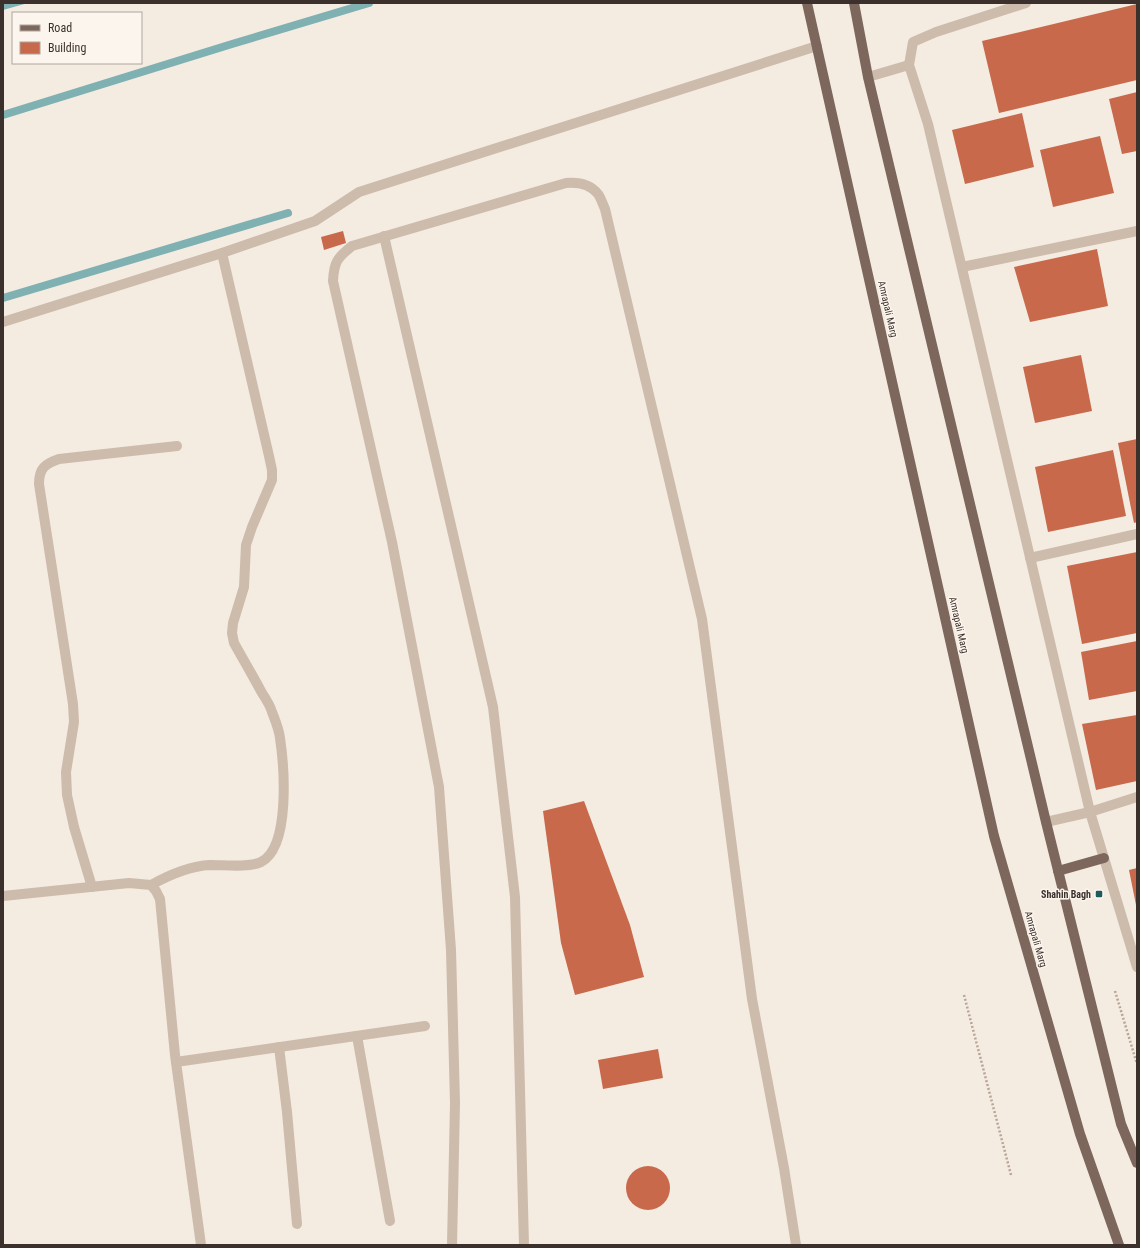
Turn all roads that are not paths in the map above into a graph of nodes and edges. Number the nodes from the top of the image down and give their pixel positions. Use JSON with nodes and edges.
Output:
{"nodes":[{"id":1,"x":807,"y":3,"type":"edge"},
{"id":2,"x":854,"y":3,"type":"edge"},
{"id":3,"x":1026,"y":3,"type":"edge"},
{"id":4,"x":817,"y":46,"type":"junction"},
{"id":5,"x":909,"y":65,"type":"junction"},
{"id":6,"x":868,"y":77,"type":"junction"},
{"id":7,"x":1137,"y":231,"type":"edge"},
{"id":8,"x":384,"y":236,"type":"junction"},
{"id":9,"x":222,"y":253,"type":"junction"},
{"id":10,"x":962,"y":267,"type":"junction"},
{"id":11,"x":3,"y":322,"type":"edge"},
{"id":12,"x":177,"y":446,"type":"dead end"},
{"id":13,"x":1137,"y":534,"type":"edge"},
{"id":14,"x":1030,"y":558,"type":"junction"},
{"id":15,"x":1137,"y":797,"type":"edge"},
{"id":16,"x":1090,"y":812,"type":"junction"},
{"id":17,"x":1046,"y":822,"type":"junction"},
{"id":18,"x":1104,"y":858,"type":"junction"},
{"id":19,"x":1058,"y":870,"type":"junction"},
{"id":20,"x":150,"y":885,"type":"junction"},
{"id":21,"x":92,"y":887,"type":"junction"},
{"id":22,"x":3,"y":896,"type":"edge"},
{"id":23,"x":1133,"y":934,"type":"edge"},
{"id":24,"x":1137,"y":967,"type":"edge"},
{"id":25,"x":425,"y":1026,"type":"dead end"},
{"id":26,"x":357,"y":1036,"type":"junction"},
{"id":27,"x":279,"y":1047,"type":"junction"},
{"id":28,"x":176,"y":1062,"type":"junction"},
{"id":29,"x":1137,"y":1163,"type":"edge"},
{"id":30,"x":390,"y":1221,"type":"dead end"},
{"id":31,"x":296,"y":1224,"type":"dead end"},
{"id":32,"x":201,"y":1245,"type":"edge"},
{"id":33,"x":452,"y":1245,"type":"edge"},
{"id":34,"x":524,"y":1245,"type":"edge"},
{"id":35,"x":796,"y":1245,"type":"edge"},
{"id":36,"x":1119,"y":1245,"type":"edge"}],
"edges":[{"from":1,"to":4,"type":"main road","name":"Amrapali Marg"},
{"from":2,"to":6,"type":"main road"},
{"from":3,"to":5,"type":"street"},
{"from":4,"to":9,"type":"street"},
{"from":4,"to":36,"type":"main road","name":"Amrapali Marg"},
{"from":5,"to":6,"type":"street"},
{"from":5,"to":10,"type":"street"},
{"from":6,"to":17,"type":"main road"},
{"from":7,"to":10,"type":"street"},
{"from":8,"to":33,"type":"street"},
{"from":8,"to":34,"type":"street"},
{"from":8,"to":35,"type":"street"},
{"from":9,"to":11,"type":"street"},
{"from":9,"to":20,"type":"street"},
{"from":10,"to":14,"type":"street"},
{"from":12,"to":21,"type":"street"},
{"from":13,"to":14,"type":"street"},
{"from":14,"to":16,"type":"street"},
{"from":15,"to":16,"type":"street"},
{"from":16,"to":17,"type":"street"},
{"from":16,"to":18,"type":"street"},
{"from":17,"to":19,"type":"main road"},
{"from":18,"to":19,"type":"main road"},
{"from":18,"to":23,"type":"street"},
{"from":19,"to":29,"type":"main road"},
{"from":20,"to":21,"type":"street"},
{"from":20,"to":28,"type":"street"},
{"from":21,"to":22,"type":"street"},
{"from":23,"to":24,"type":"street"},
{"from":25,"to":26,"type":"street"},
{"from":26,"to":27,"type":"street"},
{"from":26,"to":30,"type":"street"},
{"from":27,"to":28,"type":"street"},
{"from":27,"to":31,"type":"street"},
{"from":28,"to":32,"type":"street"}]}
